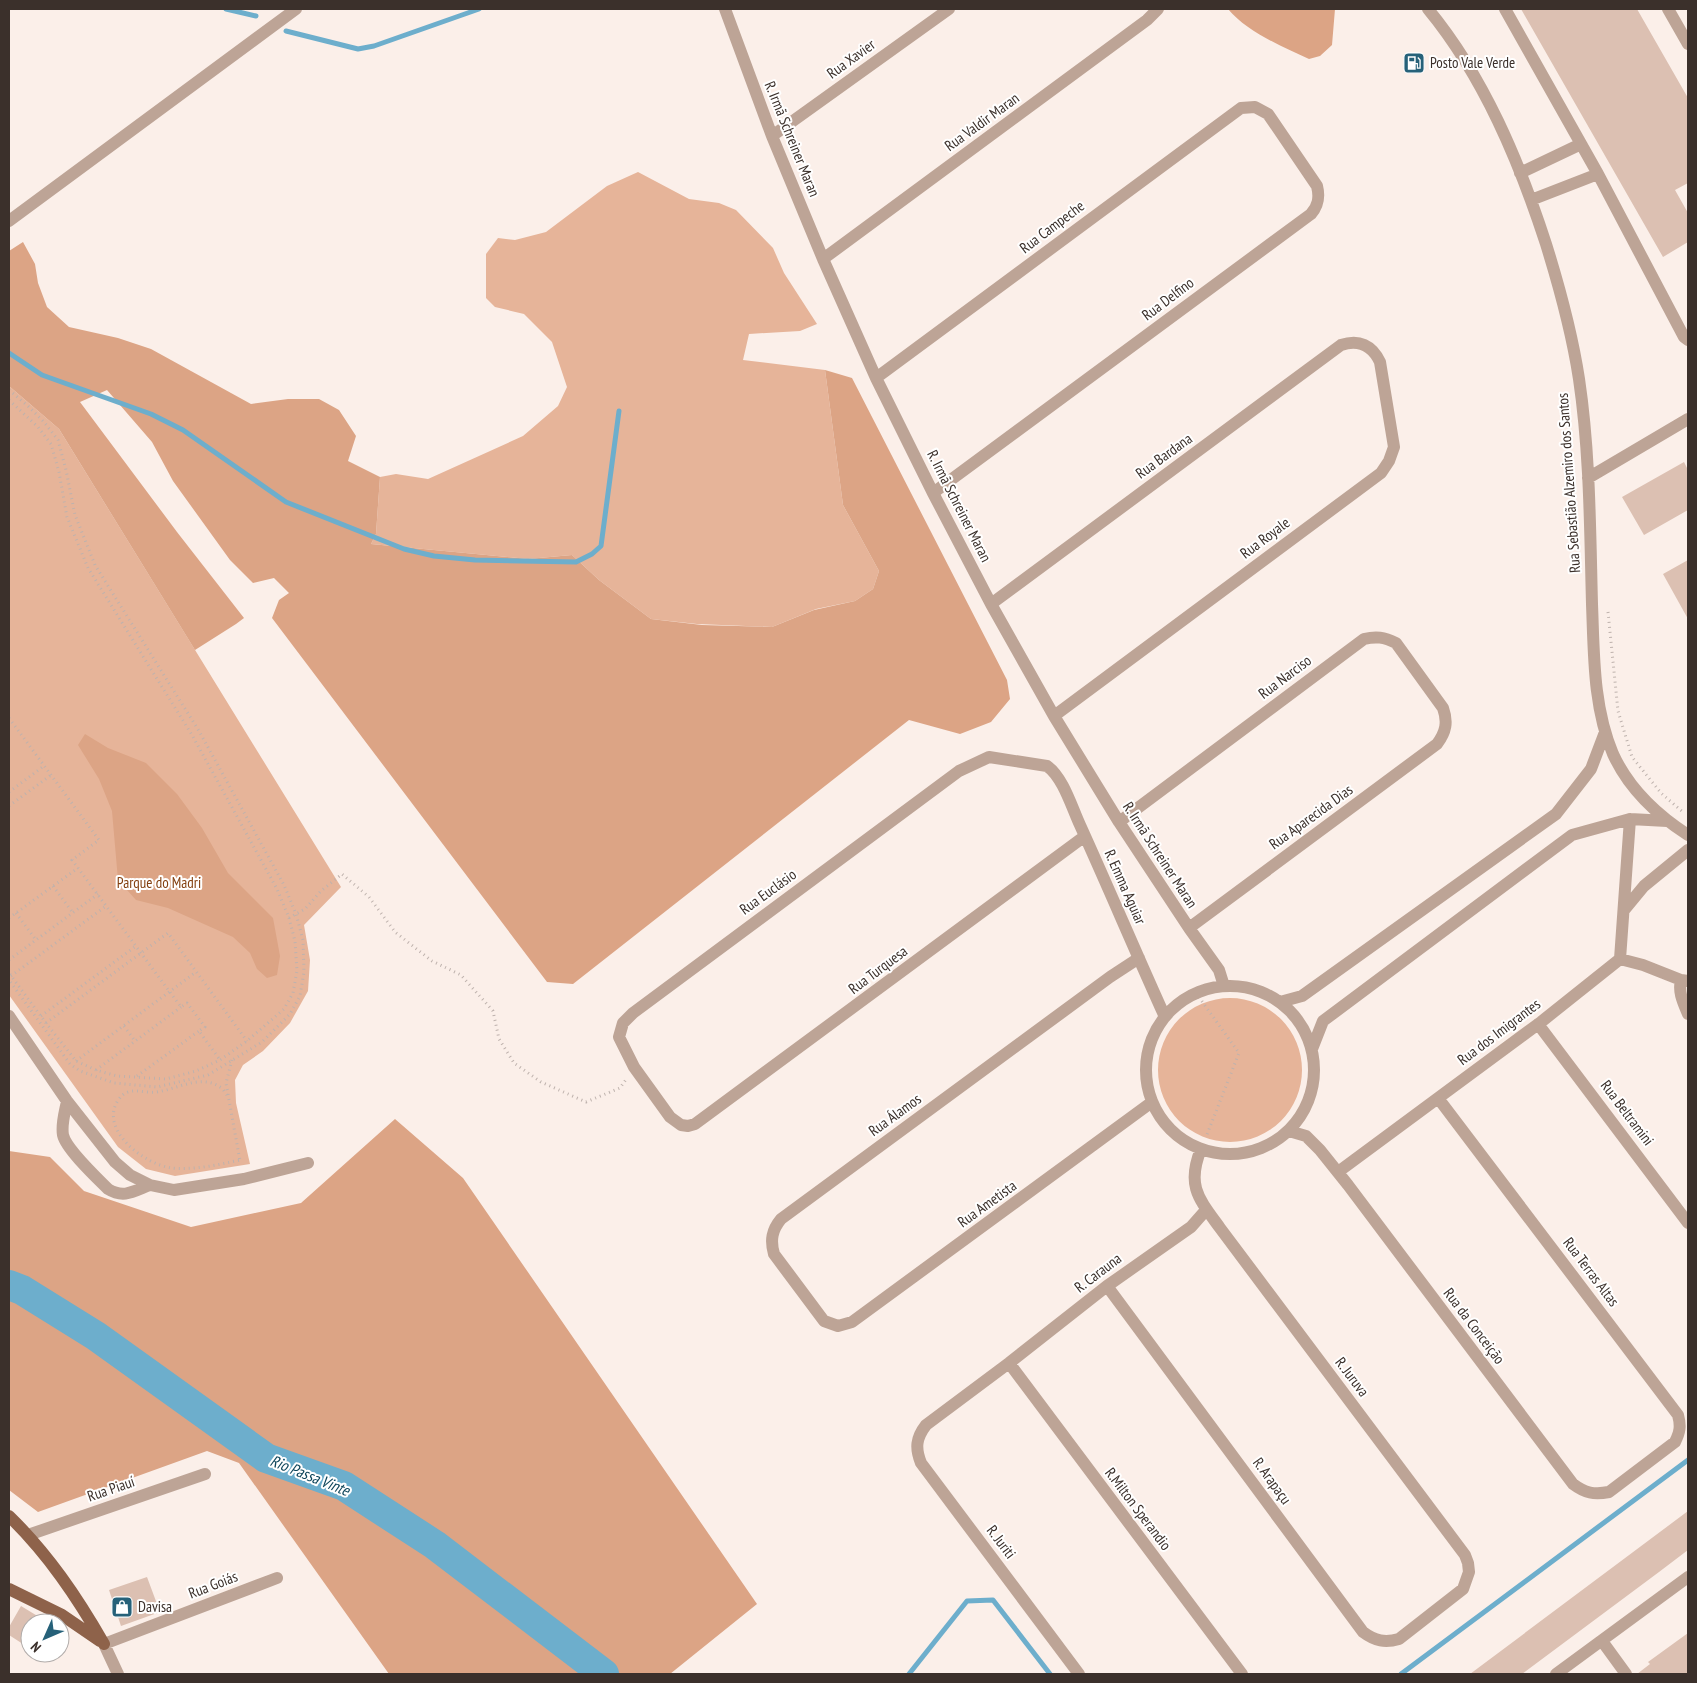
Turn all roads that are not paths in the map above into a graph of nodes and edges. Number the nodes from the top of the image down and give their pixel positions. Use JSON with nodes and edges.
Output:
{"nodes":[{"id":1,"x":296,"y":9,"type":"edge"},
{"id":2,"x":950,"y":9,"type":"edge"},
{"id":3,"x":1158,"y":9,"type":"edge"},
{"id":4,"x":1428,"y":9,"type":"edge"},
{"id":5,"x":1505,"y":9,"type":"edge"},
{"id":6,"x":1668,"y":9,"type":"edge"},
{"id":7,"x":729,"y":10,"type":"edge"},
{"id":8,"x":1688,"y":44,"type":"edge"},
{"id":9,"x":1248,"y":107,"type":"joint"},
{"id":10,"x":772,"y":136,"type":"junction"},
{"id":11,"x":1581,"y":144,"type":"junction"},
{"id":12,"x":1520,"y":173,"type":"junction"},
{"id":13,"x":1598,"y":174,"type":"junction"},
{"id":14,"x":1530,"y":200,"type":"junction"},
{"id":15,"x":9,"y":221,"type":"edge"},
{"id":16,"x":823,"y":259,"type":"junction"},
{"id":17,"x":1688,"y":340,"type":"edge"},
{"id":18,"x":1360,"y":343,"type":"joint"},
{"id":19,"x":876,"y":378,"type":"junction"},
{"id":20,"x":1688,"y":419,"type":"edge"},
{"id":21,"x":1588,"y":478,"type":"junction"},
{"id":22,"x":933,"y":493,"type":"junction"},
{"id":23,"x":991,"y":604,"type":"junction"},
{"id":24,"x":1054,"y":716,"type":"junction"},
{"id":25,"x":1446,"y":727,"type":"joint"},
{"id":26,"x":1605,"y":732,"type":"junction"},
{"id":27,"x":1053,"y":771,"type":"joint"},
{"id":28,"x":1630,"y":819,"type":"junction"},
{"id":29,"x":1119,"y":822,"type":"junction"},
{"id":30,"x":1667,"y":822,"type":"junction"},
{"id":31,"x":1688,"y":835,"type":"edge"},
{"id":32,"x":1085,"y":836,"type":"junction"},
{"id":33,"x":1688,"y":850,"type":"edge"},
{"id":34,"x":1624,"y":909,"type":"junction"},
{"id":35,"x":1189,"y":928,"type":"junction"},
{"id":36,"x":1139,"y":958,"type":"junction"},
{"id":37,"x":1620,"y":959,"type":"junction"},
{"id":38,"x":1685,"y":980,"type":"edge"},
{"id":39,"x":1224,"y":986,"type":"junction"},
{"id":40,"x":1280,"y":1002,"type":"junction"},
{"id":41,"x":1688,"y":1014,"type":"edge"},
{"id":42,"x":9,"y":1016,"type":"edge"},
{"id":43,"x":1165,"y":1017,"type":"junction"},
{"id":44,"x":1538,"y":1024,"type":"junction"},
{"id":45,"x":1312,"y":1050,"type":"junction"},
{"id":46,"x":1438,"y":1098,"type":"junction"},
{"id":47,"x":67,"y":1101,"type":"junction"},
{"id":48,"x":1152,"y":1102,"type":"junction"},
{"id":49,"x":688,"y":1126,"type":"joint"},
{"id":50,"x":1289,"y":1131,"type":"junction"},
{"id":51,"x":1201,"y":1150,"type":"junction"},
{"id":52,"x":308,"y":1163,"type":"dead end"},
{"id":53,"x":1338,"y":1172,"type":"junction"},
{"id":54,"x":150,"y":1185,"type":"junction"},
{"id":55,"x":1206,"y":1210,"type":"junction"},
{"id":56,"x":1688,"y":1223,"type":"edge"},
{"id":57,"x":1107,"y":1286,"type":"junction"},
{"id":58,"x":838,"y":1326,"type":"joint"},
{"id":59,"x":1009,"y":1364,"type":"junction"},
{"id":60,"x":926,"y":1425,"type":"joint"},
{"id":61,"x":1646,"y":1464,"type":"joint"},
{"id":62,"x":205,"y":1474,"type":"dead end"},
{"id":63,"x":9,"y":1516,"type":"edge"},
{"id":64,"x":28,"y":1535,"type":"junction"},
{"id":65,"x":1688,"y":1577,"type":"edge"},
{"id":66,"x":277,"y":1578,"type":"dead end"},
{"id":67,"x":9,"y":1589,"type":"edge"},
{"id":68,"x":1431,"y":1614,"type":"joint"},
{"id":69,"x":1602,"y":1641,"type":"junction"},
{"id":70,"x":104,"y":1644,"type":"junction"},
{"id":71,"x":118,"y":1674,"type":"edge"},
{"id":72,"x":1079,"y":1674,"type":"edge"},
{"id":73,"x":1242,"y":1674,"type":"edge"},
{"id":74,"x":1556,"y":1674,"type":"edge"},
{"id":75,"x":1626,"y":1674,"type":"edge"}],
"edges":[{"from":1,"to":15,"type":"street"},
{"from":2,"to":10,"type":"street","name":"Rua Xavier"},
{"from":3,"to":16,"type":"street","name":"Rua Valdir Maran"},
{"from":4,"to":12,"type":"street","name":"Rua Sebastião Alzemiro dos Santos"},
{"from":5,"to":11,"type":"street"},
{"from":6,"to":8,"type":"street"},
{"from":7,"to":10,"type":"street","name":"R. Irmã Schreiner Maran"},
{"from":9,"to":19,"type":"street","name":"Rua Campeche"},
{"from":9,"to":22,"type":"street","name":"Rua Delfino"},
{"from":10,"to":16,"type":"street","name":"R. Irmã Schreiner Maran"},
{"from":11,"to":12,"type":"street"},
{"from":11,"to":13,"type":"street"},
{"from":12,"to":14,"type":"street","name":"Rua Sebastião Alzemiro dos Santos"},
{"from":13,"to":14,"type":"street"},
{"from":13,"to":17,"type":"street"},
{"from":14,"to":21,"type":"street","name":"Rua Sebastião Alzemiro dos Santos"},
{"from":16,"to":19,"type":"street","name":"R. Irmã Schreiner Maran"},
{"from":18,"to":23,"type":"street","name":"Rua Bardana"},
{"from":18,"to":24,"type":"street","name":"Rua Royale"},
{"from":19,"to":22,"type":"street","name":"R. Irmã Schreiner Maran"},
{"from":20,"to":21,"type":"street"},
{"from":21,"to":26,"type":"street","name":"Rua Sebastião Alzemiro dos Santos"},
{"from":22,"to":23,"type":"street","name":"R. Irmã Schreiner Maran"},
{"from":23,"to":24,"type":"street","name":"R. Irmã Schreiner Maran"},
{"from":24,"to":29,"type":"street","name":"R. Irmã Schreiner Maran"},
{"from":25,"to":29,"type":"street","name":"Rua Narciso"},
{"from":25,"to":35,"type":"street","name":"Rua Aparecida Dias"},
{"from":26,"to":30,"type":"street","name":"Rua Sebastião Alzemiro dos Santos"},
{"from":26,"to":40,"type":"street"},
{"from":27,"to":32,"type":"street","name":"R. Emma Aguiar"},
{"from":27,"to":49,"type":"street","name":"Rua Euclásio"},
{"from":28,"to":30,"type":"street"},
{"from":28,"to":34,"type":"street"},
{"from":28,"to":45,"type":"street"},
{"from":29,"to":35,"type":"street","name":"R. Irmã Schreiner Maran"},
{"from":30,"to":31,"type":"street","name":"Rua Sebastião Alzemiro dos Santos"},
{"from":32,"to":36,"type":"street","name":"R. Emma Aguiar"},
{"from":32,"to":49,"type":"street","name":"Rua Turquesa"},
{"from":33,"to":34,"type":"street"},
{"from":34,"to":37,"type":"street"},
{"from":35,"to":39,"type":"street","name":"R. Irmã Schreiner Maran"},
{"from":36,"to":43,"type":"street","name":"R. Emma Aguiar"},
{"from":36,"to":58,"type":"street","name":"Rua Álamos"},
{"from":37,"to":38,"type":"street"},
{"from":37,"to":44,"type":"street","name":"Rua dos Imigrantes"},
{"from":38,"to":41,"type":"street"},
{"from":39,"to":40,"type":"street"},
{"from":39,"to":43,"type":"street"},
{"from":40,"to":45,"type":"street"},
{"from":42,"to":47,"type":"street"},
{"from":43,"to":48,"type":"street"},
{"from":44,"to":46,"type":"street","name":"Rua dos Imigrantes"},
{"from":44,"to":56,"type":"street","name":"Rua Beltramini"},
{"from":45,"to":50,"type":"street"},
{"from":46,"to":53,"type":"street","name":"Rua dos Imigrantes"},
{"from":46,"to":61,"type":"street","name":"Rua Terras Altas"},
{"from":47,"to":54,"type":"street"},
{"from":47,"to":54,"type":"street"},
{"from":48,"to":51,"type":"street"},
{"from":48,"to":58,"type":"street","name":"Rua Ametista"},
{"from":50,"to":51,"type":"street"},
{"from":50,"to":53,"type":"street","name":"Rua da Conceição"},
{"from":51,"to":55,"type":"street","name":"R. Juruva"},
{"from":52,"to":54,"type":"street"},
{"from":53,"to":61,"type":"street","name":"Rua da Conceição"},
{"from":55,"to":57,"type":"street","name":"R. Carauna"},
{"from":55,"to":68,"type":"street","name":"R. Juruva"},
{"from":57,"to":59,"type":"street","name":"R. Carauna"},
{"from":57,"to":68,"type":"street","name":"R. Arapaçu"},
{"from":59,"to":60,"type":"street","name":"R. Carauna"},
{"from":59,"to":73,"type":"street","name":"R.Milton Sperandio"},
{"from":60,"to":72,"type":"street","name":"R. Juriti"},
{"from":62,"to":64,"type":"street","name":"Rua Piauí"},
{"from":63,"to":64,"type":"main road"},
{"from":64,"to":70,"type":"main road"},
{"from":65,"to":69,"type":"street"},
{"from":66,"to":70,"type":"street","name":"Rua Goiás"},
{"from":67,"to":70,"type":"main road"},
{"from":69,"to":74,"type":"street"},
{"from":69,"to":75,"type":"street"},
{"from":70,"to":71,"type":"street"}]}
